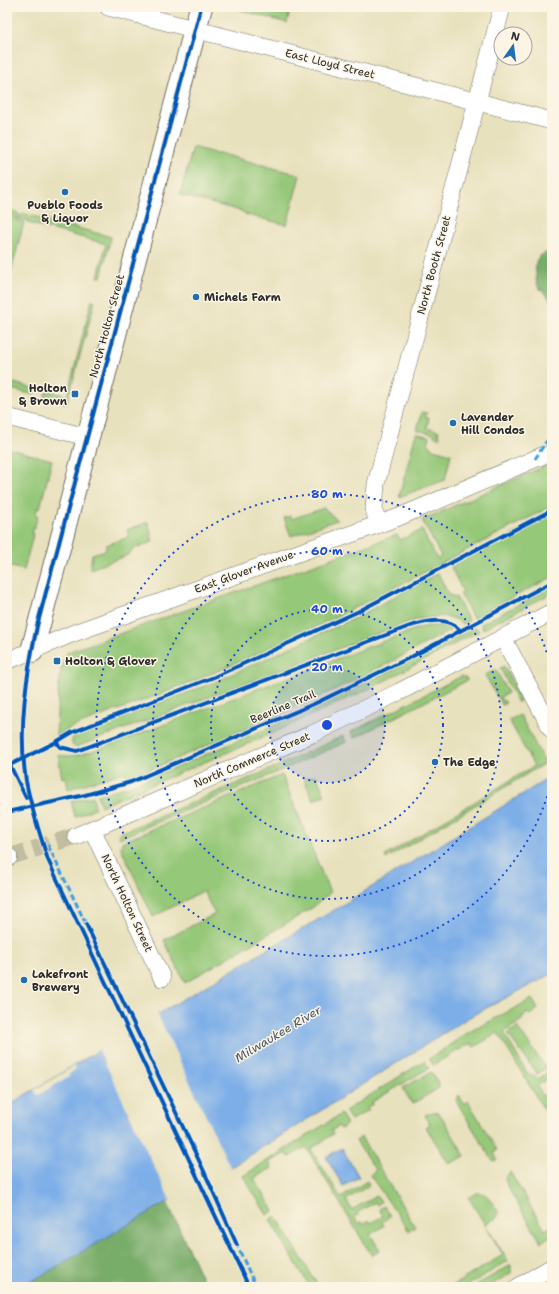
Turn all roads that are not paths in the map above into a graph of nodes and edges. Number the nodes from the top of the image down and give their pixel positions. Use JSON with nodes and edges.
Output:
{"nodes":[{"id":1,"x":108,"y":7,"type":"edge"},
{"id":2,"x":201,"y":7,"type":"edge"},
{"id":3,"x":502,"y":7,"type":"edge"},
{"id":4,"x":195,"y":29,"type":"junction"},
{"id":5,"x":477,"y":102,"type":"junction"},
{"id":6,"x":552,"y":121,"type":"edge"},
{"id":7,"x":7,"y":417,"type":"edge"},
{"id":8,"x":87,"y":437,"type":"junction"},
{"id":9,"x":544,"y":455,"type":"dead end"},
{"id":10,"x":378,"y":524,"type":"junction"},
{"id":11,"x":552,"y":612,"type":"edge"},
{"id":12,"x":503,"y":638,"type":"junction"},
{"id":13,"x":32,"y":651,"type":"junction"},
{"id":14,"x":7,"y":661,"type":"edge"},
{"id":15,"x":552,"y":730,"type":"edge"},
{"id":16,"x":92,"y":829,"type":"junction"},
{"id":17,"x":76,"y":836,"type":"tunnel mouth"},
{"id":18,"x":162,"y":978,"type":"dead end"},
{"id":19,"x":552,"y":1267,"type":"edge"},
{"id":20,"x":518,"y":1287,"type":"edge"}],
"edges":[{"from":1,"to":4,"type":"street","name":"East Lloyd Street"},
{"from":2,"to":4,"type":"main road","name":"North Holton Street"},
{"from":3,"to":5,"type":"street","name":"North Booth Street"},
{"from":4,"to":5,"type":"street","name":"East Lloyd Street"},
{"from":4,"to":8,"type":"main road","name":"North Holton Street"},
{"from":5,"to":6,"type":"street","name":"East Lloyd Street"},
{"from":5,"to":10,"type":"street","name":"North Booth Street"},
{"from":7,"to":8,"type":"street"},
{"from":8,"to":13,"type":"main road","name":"North Holton Street"},
{"from":9,"to":10,"type":"street","name":"East Glover Avenue"},
{"from":10,"to":13,"type":"street","name":"East Glover Avenue"},
{"from":11,"to":12,"type":"street","name":"North Commerce Street"},
{"from":12,"to":15,"type":"street"},
{"from":12,"to":16,"type":"street","name":"North Commerce Street"},
{"from":13,"to":14,"type":"street","name":"East Glover Avenue"},
{"from":16,"to":17,"type":"street","name":"North Commerce Street"},
{"from":16,"to":18,"type":"street","name":"North Holton Street"},
{"from":19,"to":20,"type":"street"}]}
